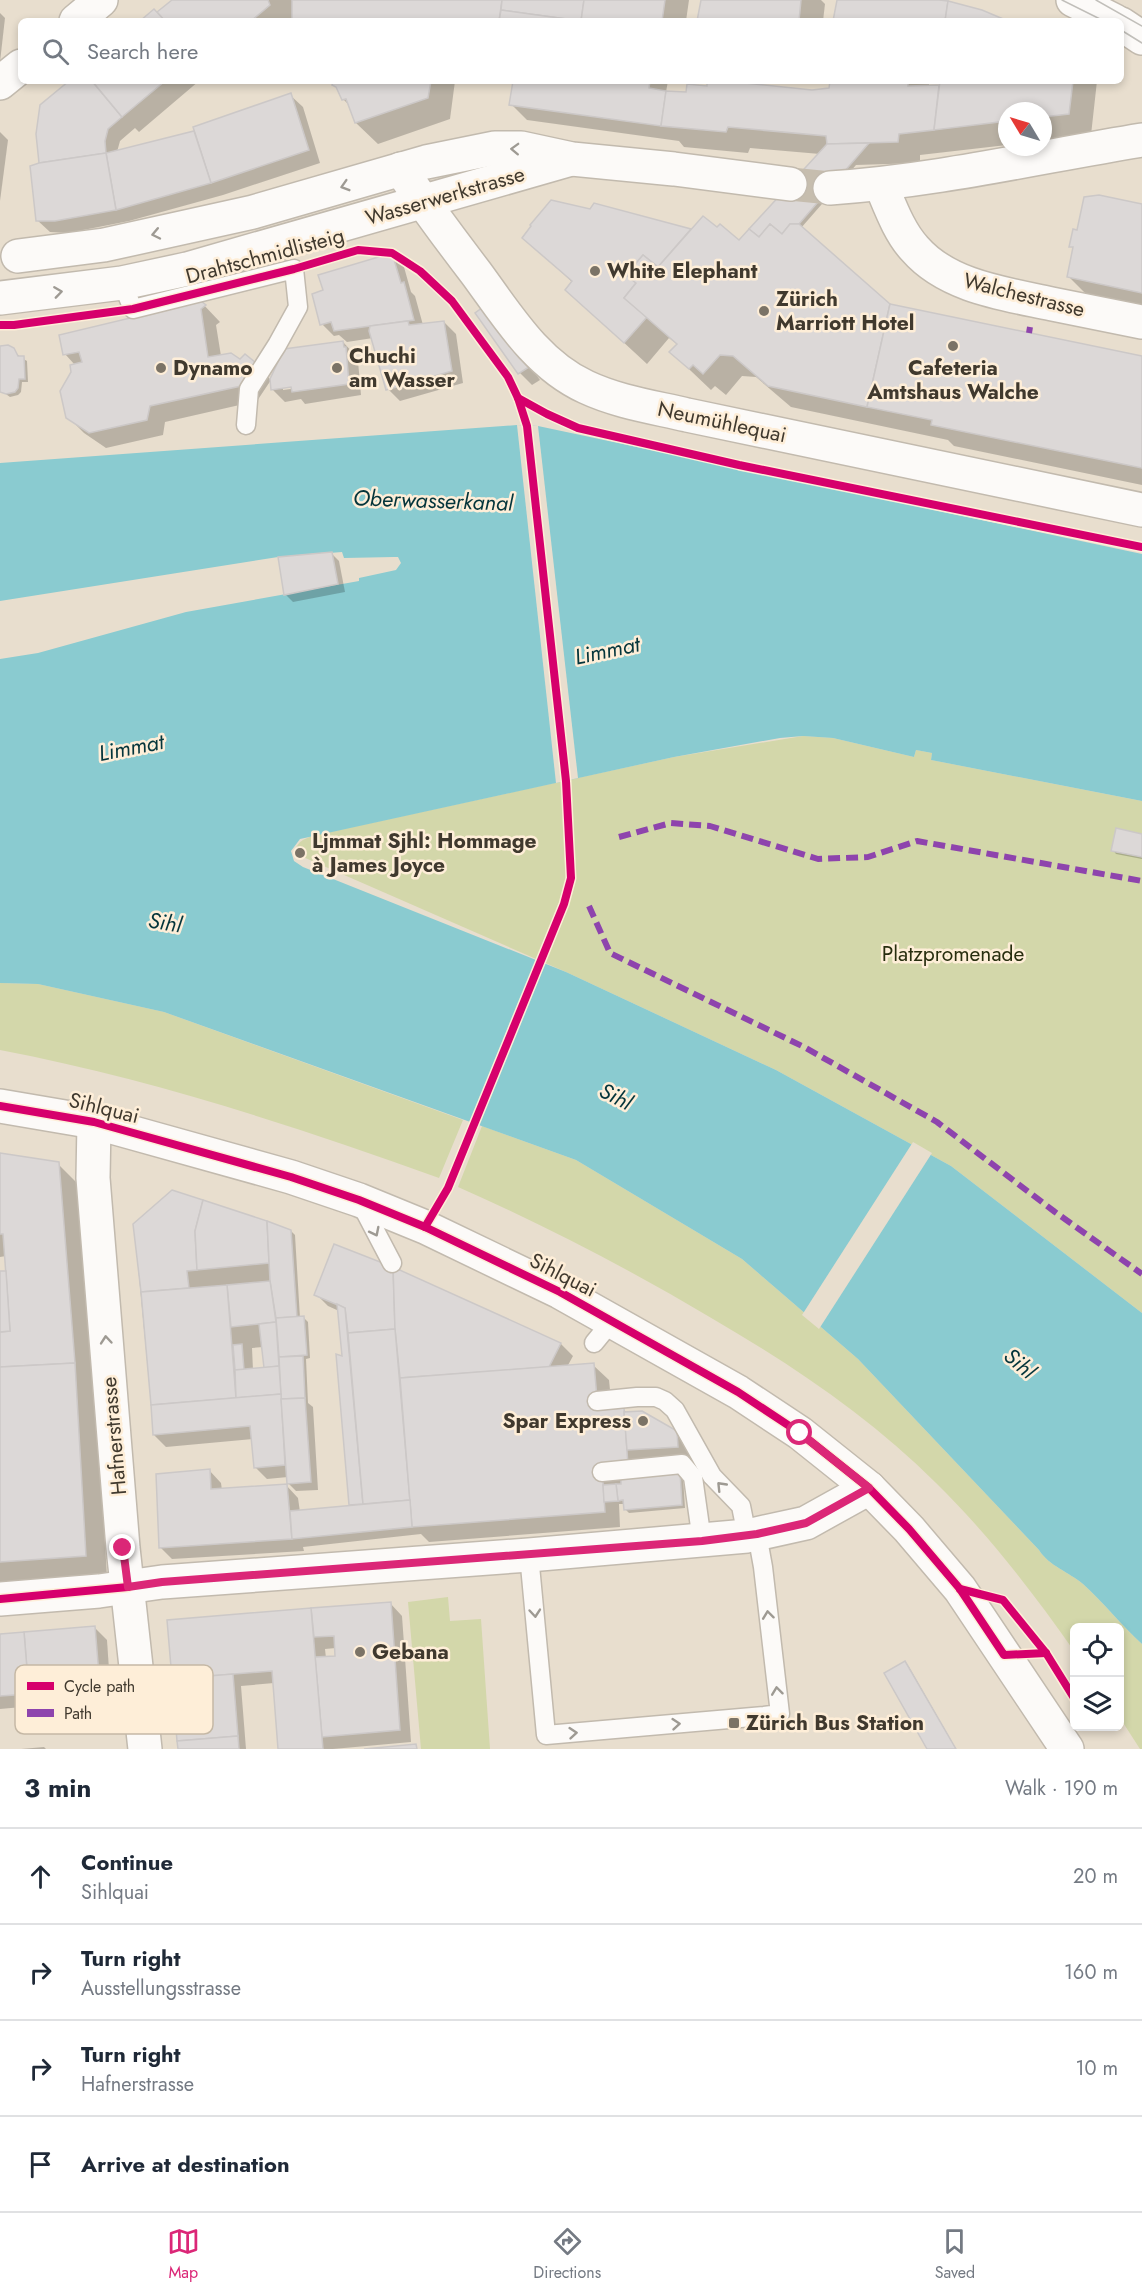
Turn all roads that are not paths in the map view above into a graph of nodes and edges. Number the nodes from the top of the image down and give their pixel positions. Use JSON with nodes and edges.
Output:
{"nodes":[{"id":1,"x":101,"y":0,"type":"edge"},
{"id":2,"x":1073,"y":0,"type":"edge"},
{"id":3,"x":79,"y":18,"type":"edge"},
{"id":4,"x":1109,"y":18,"type":"edge"},
{"id":5,"x":1124,"y":26,"type":"edge"},
{"id":6,"x":1142,"y":38,"type":"edge"},
{"id":7,"x":18,"y":68,"type":"edge"},
{"id":8,"x":0,"y":83,"type":"edge"},
{"id":9,"x":1142,"y":140,"type":"edge"},
{"id":10,"x":572,"y":159,"type":"junction"},
{"id":11,"x":401,"y":169,"type":"junction"},
{"id":12,"x":790,"y":184,"type":"tunnel mouth"},
{"id":13,"x":881,"y":185,"type":"junction"},
{"id":14,"x":830,"y":188,"type":"tunnel mouth"},
{"id":15,"x":423,"y":203,"type":"junction"},
{"id":16,"x":18,"y":256,"type":"dead end"},
{"id":17,"x":128,"y":296,"type":"junction"},
{"id":18,"x":0,"y":298,"type":"edge"},
{"id":19,"x":1142,"y":322,"type":"edge"},
{"id":20,"x":246,"y":425,"type":"dead end"},
{"id":21,"x":1142,"y":510,"type":"edge"},
{"id":22,"x":0,"y":1106,"type":"edge"},
{"id":23,"x":94,"y":1122,"type":"junction"},
{"id":24,"x":359,"y":1200,"type":"junction"},
{"id":25,"x":392,"y":1263,"type":"dead end"},
{"id":26,"x":597,"y":1401,"type":"dead end"},
{"id":27,"x":602,"y":1473,"type":"dead end"},
{"id":28,"x":869,"y":1488,"type":"junction"},
{"id":29,"x":752,"y":1535,"type":"junction"},
{"id":30,"x":702,"y":1541,"type":"junction"},
{"id":31,"x":529,"y":1555,"type":"junction"},
{"id":32,"x":128,"y":1587,"type":"junction"},
{"id":33,"x":0,"y":1599,"type":"edge"},
{"id":34,"x":136,"y":1665,"type":"edge"},
{"id":35,"x":143,"y":1734,"type":"edge"},
{"id":36,"x":145,"y":1749,"type":"edge"},
{"id":37,"x":1067,"y":1749,"type":"edge"}],
"edges":[{"from":1,"to":3,"type":"street"},
{"from":2,"to":4,"type":"street"},
{"from":5,"to":6,"type":"street"},
{"from":7,"to":8,"type":"street"},
{"from":9,"to":13,"type":"street"},
{"from":10,"to":11,"type":"street","name":"Wasserwerkstrasse","one_way":true},
{"from":10,"to":12,"type":"street","name":"Wasserwerkstrasse"},
{"from":10,"to":15,"type":"street","name":"Wasserwerkstrasse"},
{"from":11,"to":15,"type":"street","name":"Neumühlequai"},
{"from":11,"to":16,"type":"street","name":"Wasserwerkstrasse","one_way":true},
{"from":13,"to":14,"type":"street"},
{"from":13,"to":19,"type":"street","name":"Walchestrasse"},
{"from":15,"to":17,"type":"street","name":"Wasserwerkstrasse"},
{"from":15,"to":21,"type":"street","name":"Neumühlequai"},
{"from":18,"to":17,"type":"street","name":"Wasserwerkstrasse","one_way":true},
{"from":17,"to":20,"type":"lane","name":"Drahtschmidlisteig"},
{"from":22,"to":23,"type":"street","name":"Sihlquai"},
{"from":23,"to":24,"type":"street","name":"Sihlquai"},
{"from":32,"to":23,"type":"street","name":"Hafnerstrasse","one_way":true},
{"from":24,"to":25,"type":"lane","one_way":true},
{"from":24,"to":28,"type":"street","name":"Sihlquai"},
{"from":29,"to":26,"type":"lane","one_way":true},
{"from":27,"to":30,"type":"lane"},
{"from":28,"to":29,"type":"street"},
{"from":28,"to":37,"type":"street","name":"Sihlquai"},
{"from":29,"to":30,"type":"street"},
{"from":31,"to":29,"type":"lane","one_way":true},
{"from":30,"to":31,"type":"street"},
{"from":31,"to":32,"type":"street"},
{"from":32,"to":33,"type":"street"},
{"from":32,"to":34,"type":"street","name":"Hafnerstrasse"},
{"from":35,"to":36,"type":"street","name":"Hafnerstrasse"}]}
